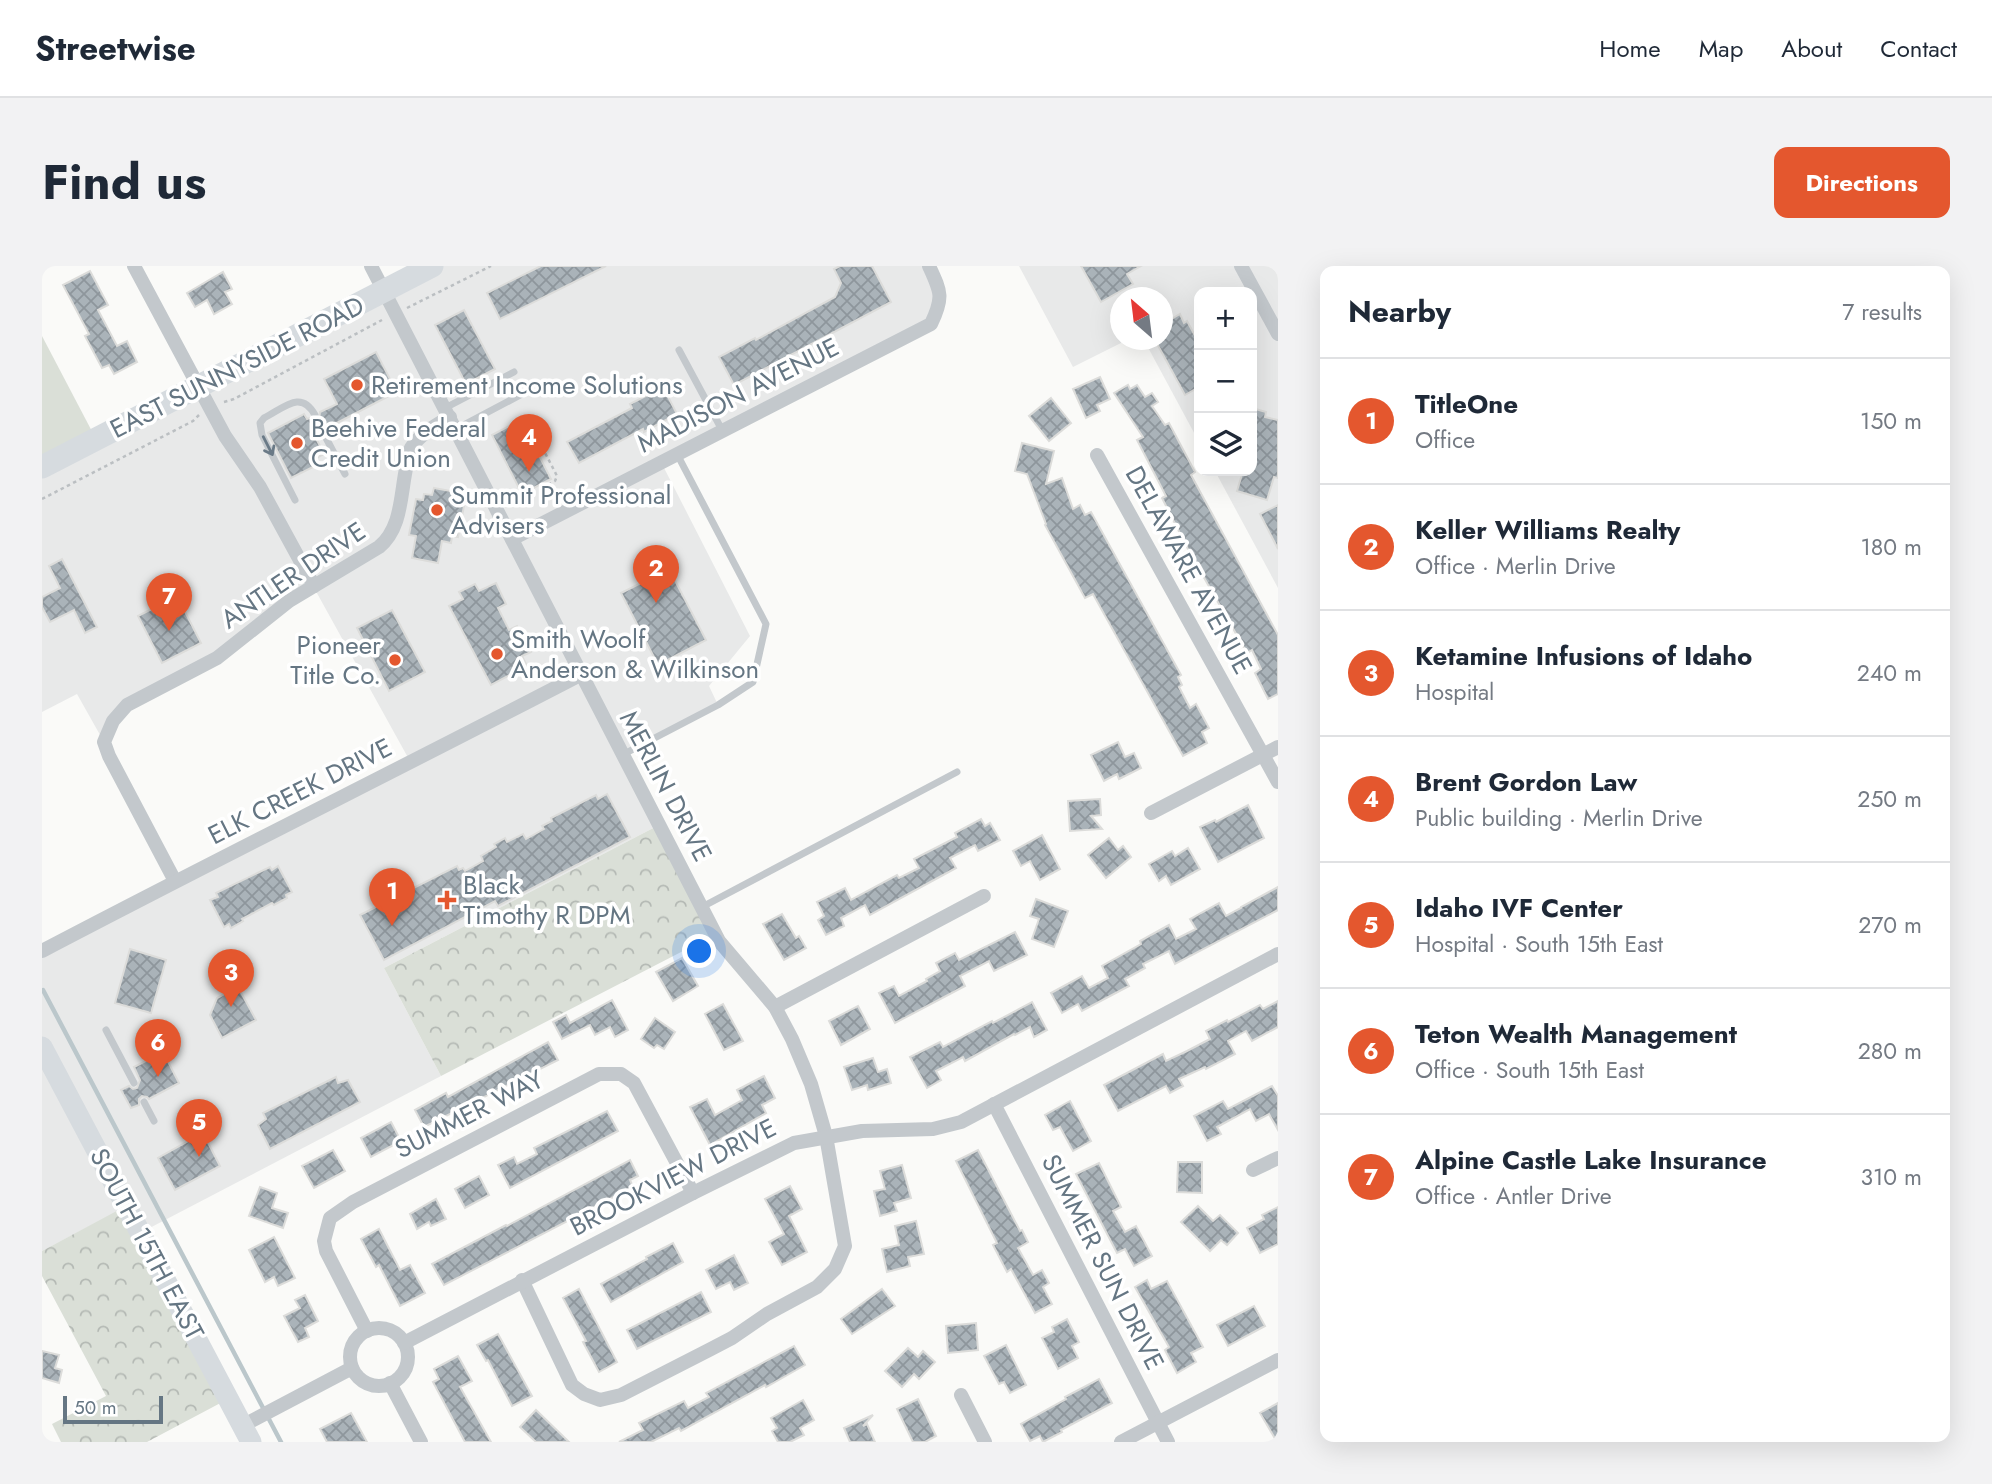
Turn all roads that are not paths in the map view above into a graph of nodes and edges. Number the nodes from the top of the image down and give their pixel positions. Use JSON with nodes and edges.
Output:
{"nodes":[{"id":1,"x":134,"y":266,"type":"edge"},
{"id":2,"x":371,"y":266,"type":"edge"},
{"id":3,"x":432,"y":266,"type":"edge"},
{"id":4,"x":929,"y":266,"type":"edge"},
{"id":5,"x":1241,"y":266,"type":"edge"},
{"id":6,"x":384,"y":291,"type":"junction"},
{"id":7,"x":1278,"y":334,"type":"edge"},
{"id":8,"x":679,"y":350,"type":"dead end"},
{"id":9,"x":513,"y":372,"type":"dead end"},
{"id":10,"x":198,"y":387,"type":"junction"},
{"id":11,"x":524,"y":393,"type":"dead end"},
{"id":12,"x":315,"y":415,"type":"dead end"},
{"id":13,"x":450,"y":418,"type":"junction"},
{"id":14,"x":722,"y":430,"type":"junction"},
{"id":15,"x":326,"y":436,"type":"dead end"},
{"id":16,"x":677,"y":453,"type":"junction"},
{"id":17,"x":1097,"y":455,"type":"dead end"},
{"id":18,"x":42,"y":467,"type":"edge"},
{"id":19,"x":345,"y":474,"type":"dead end"},
{"id":20,"x":295,"y":500,"type":"dead end"},
{"id":21,"x":512,"y":539,"type":"junction"},
{"id":22,"x":314,"y":586,"type":"junction"},
{"id":23,"x":580,"y":675,"type":"junction"},
{"id":24,"x":1278,"y":747,"type":"edge"},
{"id":25,"x":622,"y":755,"type":"junction"},
{"id":26,"x":1264,"y":755,"type":"junction"},
{"id":27,"x":957,"y":772,"type":"dead end"},
{"id":28,"x":1278,"y":782,"type":"edge"},
{"id":29,"x":1151,"y":813,"type":"dead end"},
{"id":30,"x":175,"y":881,"type":"junction"},
{"id":31,"x":984,"y":896,"type":"dead end"},
{"id":32,"x":702,"y":907,"type":"junction"},
{"id":33,"x":42,"y":951,"type":"edge"},
{"id":34,"x":1278,"y":954,"type":"edge"},
{"id":35,"x":775,"y":1007,"type":"junction"},
{"id":36,"x":106,"y":1030,"type":"dead end"},
{"id":37,"x":42,"y":1047,"type":"edge"},
{"id":38,"x":134,"y":1083,"type":"dead end"},
{"id":39,"x":144,"y":1102,"type":"dead end"},
{"id":40,"x":994,"y":1104,"type":"junction"},
{"id":41,"x":154,"y":1121,"type":"dead end"},
{"id":42,"x":826,"y":1136,"type":"junction"},
{"id":43,"x":1278,"y":1158,"type":"edge"},
{"id":44,"x":1253,"y":1170,"type":"dead end"},
{"id":45,"x":693,"y":1193,"type":"junction"},
{"id":46,"x":522,"y":1280,"type":"junction"},
{"id":47,"x":367,"y":1331,"type":"junction"},
{"id":48,"x":404,"y":1343,"type":"junction"},
{"id":49,"x":1278,"y":1360,"type":"edge"},
{"id":50,"x":352,"y":1368,"type":"junction"},
{"id":51,"x":390,"y":1383,"type":"junction"},
{"id":52,"x":961,"y":1395,"type":"dead end"},
{"id":53,"x":1158,"y":1423,"type":"junction"},
{"id":54,"x":250,"y":1429,"type":"edge"},
{"id":55,"x":421,"y":1442,"type":"edge"},
{"id":56,"x":985,"y":1442,"type":"edge"},
{"id":57,"x":1121,"y":1442,"type":"edge"},
{"id":58,"x":1168,"y":1442,"type":"edge"}],
"edges":[{"from":1,"to":10,"type":"street"},
{"from":2,"to":6,"type":"street","name":"MERLIN DRIVE"},
{"from":3,"to":6,"type":"main road","name":"EAST SUNNYSIDE ROAD"},
{"from":4,"to":14,"type":"street","name":"MADISON AVENUE"},
{"from":5,"to":7,"type":"street"},
{"from":6,"to":10,"type":"main road","name":"EAST SUNNYSIDE ROAD"},
{"from":6,"to":13,"type":"street","name":"MERLIN DRIVE"},
{"from":8,"to":14,"type":"lane"},
{"from":9,"to":13,"type":"lane"},
{"from":10,"to":18,"type":"main road","name":"EAST SUNNYSIDE ROAD"},
{"from":10,"to":22,"type":"street"},
{"from":11,"to":13,"type":"lane"},
{"from":12,"to":20,"type":"lane","one_way":true},
{"from":13,"to":21,"type":"street","name":"MERLIN DRIVE"},
{"from":13,"to":22,"type":"street","name":"ANTLER DRIVE"},
{"from":14,"to":16,"type":"street","name":"MADISON AVENUE"},
{"from":15,"to":19,"type":"lane"},
{"from":16,"to":21,"type":"street","name":"MADISON AVENUE"},
{"from":16,"to":25,"type":"lane"},
{"from":17,"to":26,"type":"street","name":"DELAWARE AVENUE"},
{"from":21,"to":23,"type":"street","name":"MERLIN DRIVE"},
{"from":22,"to":30,"type":"street","name":"ANTLER DRIVE"},
{"from":23,"to":25,"type":"street","name":"MERLIN DRIVE"},
{"from":23,"to":30,"type":"street","name":"ELK CREEK DRIVE"},
{"from":24,"to":26,"type":"street"},
{"from":25,"to":32,"type":"street","name":"MERLIN DRIVE"},
{"from":26,"to":28,"type":"street","name":"DELAWARE AVENUE"},
{"from":26,"to":29,"type":"street"},
{"from":27,"to":32,"type":"lane"},
{"from":30,"to":33,"type":"street","name":"ELK CREEK DRIVE"},
{"from":31,"to":35,"type":"street"},
{"from":32,"to":35,"type":"street","name":"MERLIN DRIVE"},
{"from":34,"to":40,"type":"street","name":"BROOKVIEW DRIVE"},
{"from":35,"to":42,"type":"street","name":"MERLIN DRIVE"},
{"from":36,"to":38,"type":"lane"},
{"from":37,"to":54,"type":"main road","name":"SOUTH 15TH EAST"},
{"from":39,"to":41,"type":"lane"},
{"from":40,"to":42,"type":"street","name":"BROOKVIEW DRIVE"},
{"from":40,"to":53,"type":"street","name":"SUMMER SUN DRIVE"},
{"from":42,"to":45,"type":"street","name":"BROOKVIEW DRIVE"},
{"from":42,"to":46,"type":"street","name":"MERLIN DRIVE"},
{"from":43,"to":44,"type":"street"},
{"from":45,"to":46,"type":"street","name":"BROOKVIEW DRIVE"},
{"from":45,"to":47,"type":"street","name":"SUMMER WAY"},
{"from":46,"to":48,"type":"street","name":"BROOKVIEW DRIVE"},
{"from":47,"to":48,"type":"street"},
{"from":47,"to":50,"type":"street"},
{"from":48,"to":51,"type":"street"},
{"from":49,"to":53,"type":"street"},
{"from":50,"to":51,"type":"street"},
{"from":50,"to":54,"type":"street"},
{"from":51,"to":55,"type":"street"},
{"from":52,"to":56,"type":"street"},
{"from":53,"to":57,"type":"street"},
{"from":53,"to":58,"type":"street","name":"SUMMER SUN DRIVE"}]}
